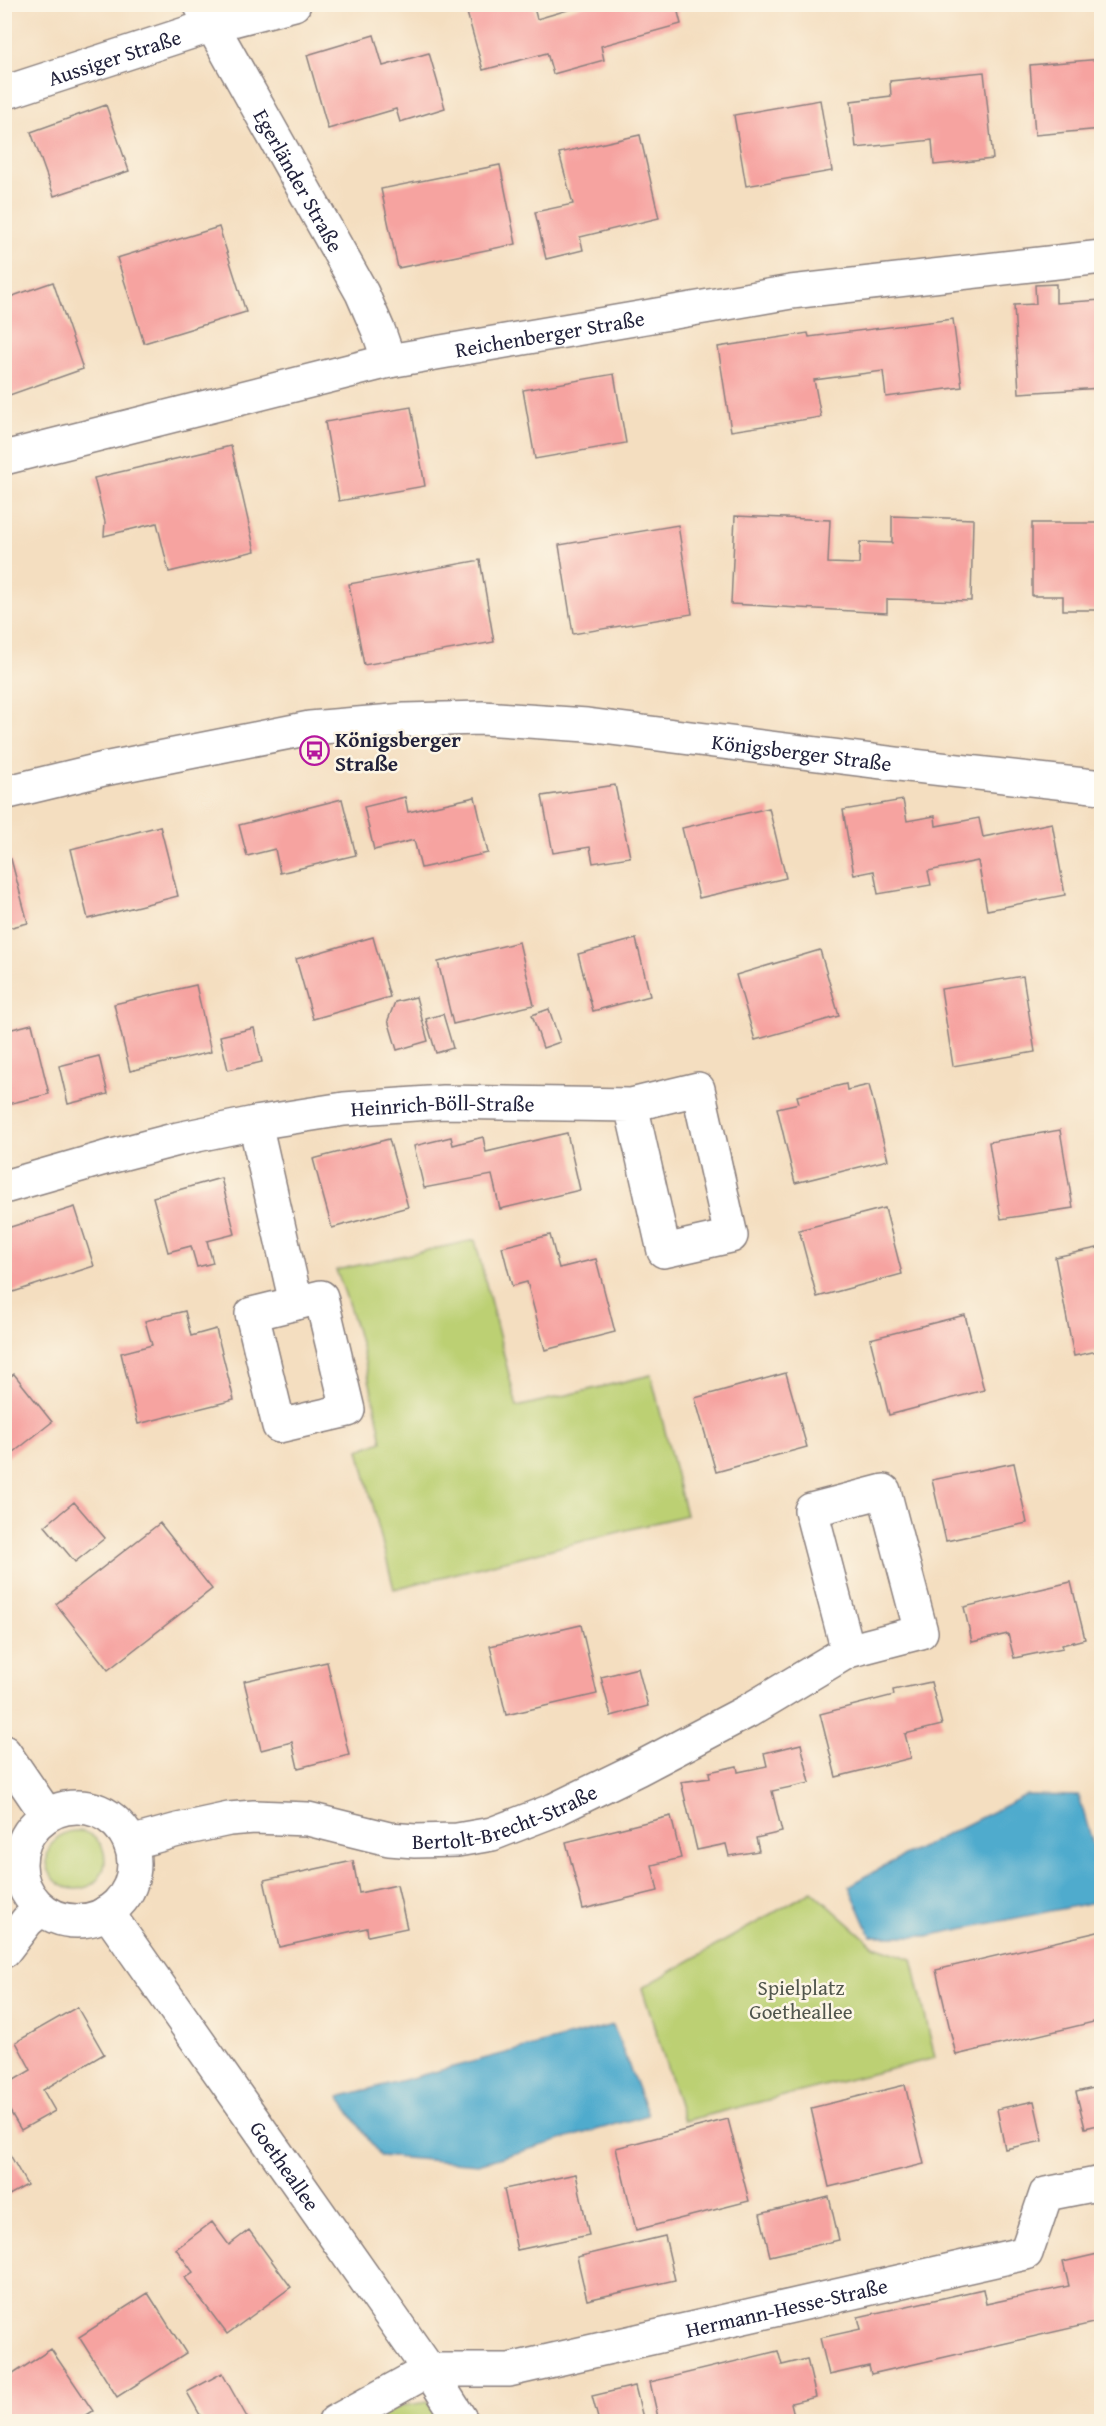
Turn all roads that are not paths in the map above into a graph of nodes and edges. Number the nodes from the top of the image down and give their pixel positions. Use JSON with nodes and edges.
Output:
{"nodes":[{"id":1,"x":294,"y":4,"type":"edge"},
{"id":2,"x":206,"y":15,"type":"edge"},
{"id":3,"x":4,"y":93,"type":"edge"},
{"id":4,"x":1101,"y":257,"type":"edge"},
{"id":5,"x":389,"y":361,"type":"junction"},
{"id":6,"x":4,"y":458,"type":"edge"},
{"id":7,"x":1101,"y":787,"type":"edge"},
{"id":8,"x":4,"y":793,"type":"edge"},
{"id":9,"x":631,"y":1105,"type":"junction"},
{"id":10,"x":255,"y":1123,"type":"junction"},
{"id":11,"x":4,"y":1187,"type":"edge"},
{"id":12,"x":296,"y":1303,"type":"dead end"},
{"id":13,"x":848,"y":1651,"type":"junction"},
{"id":14,"x":4,"y":1752,"type":"edge"},
{"id":15,"x":47,"y":1815,"type":"junction"},
{"id":16,"x":130,"y":1843,"type":"junction"},
{"id":17,"x":41,"y":1909,"type":"junction"},
{"id":18,"x":106,"y":1912,"type":"junction"},
{"id":19,"x":4,"y":1951,"type":"edge"},
{"id":20,"x":1101,"y":2182,"type":"edge"},
{"id":21,"x":429,"y":2370,"type":"junction"},
{"id":22,"x":335,"y":2421,"type":"edge"},
{"id":23,"x":462,"y":2421,"type":"edge"}],
"edges":[{"from":1,"to":2,"type":"street","name":"Aussiger Straße"},
{"from":2,"to":3,"type":"street","name":"Aussiger Straße"},
{"from":2,"to":5,"type":"street","name":"Egerländer Straße"},
{"from":4,"to":5,"type":"street","name":"Reichenberger Straße"},
{"from":5,"to":6,"type":"street","name":"Reichenberger Straße"},
{"from":7,"to":8,"type":"street","name":"Königsberger Straße"},
{"from":9,"to":9,"type":"street","name":"Heinrich-Böll-Straße"},
{"from":9,"to":10,"type":"street","name":"Heinrich-Böll-Straße"},
{"from":10,"to":11,"type":"street","name":"Heinrich-Böll-Straße"},
{"from":10,"to":12,"type":"street"},
{"from":13,"to":13,"type":"street","name":"Bertolt-Brecht-Straße"},
{"from":13,"to":16,"type":"street","name":"Bertolt-Brecht-Straße"},
{"from":14,"to":15,"type":"street"},
{"from":15,"to":16,"type":"street"},
{"from":15,"to":17,"type":"street"},
{"from":16,"to":18,"type":"street"},
{"from":17,"to":18,"type":"street"},
{"from":17,"to":19,"type":"street"},
{"from":18,"to":21,"type":"street","name":"Goetheallee"},
{"from":20,"to":21,"type":"street","name":"Hermann-Hesse-Straße"},
{"from":21,"to":22,"type":"street"},
{"from":21,"to":23,"type":"street","name":"Goetheallee"}]}
